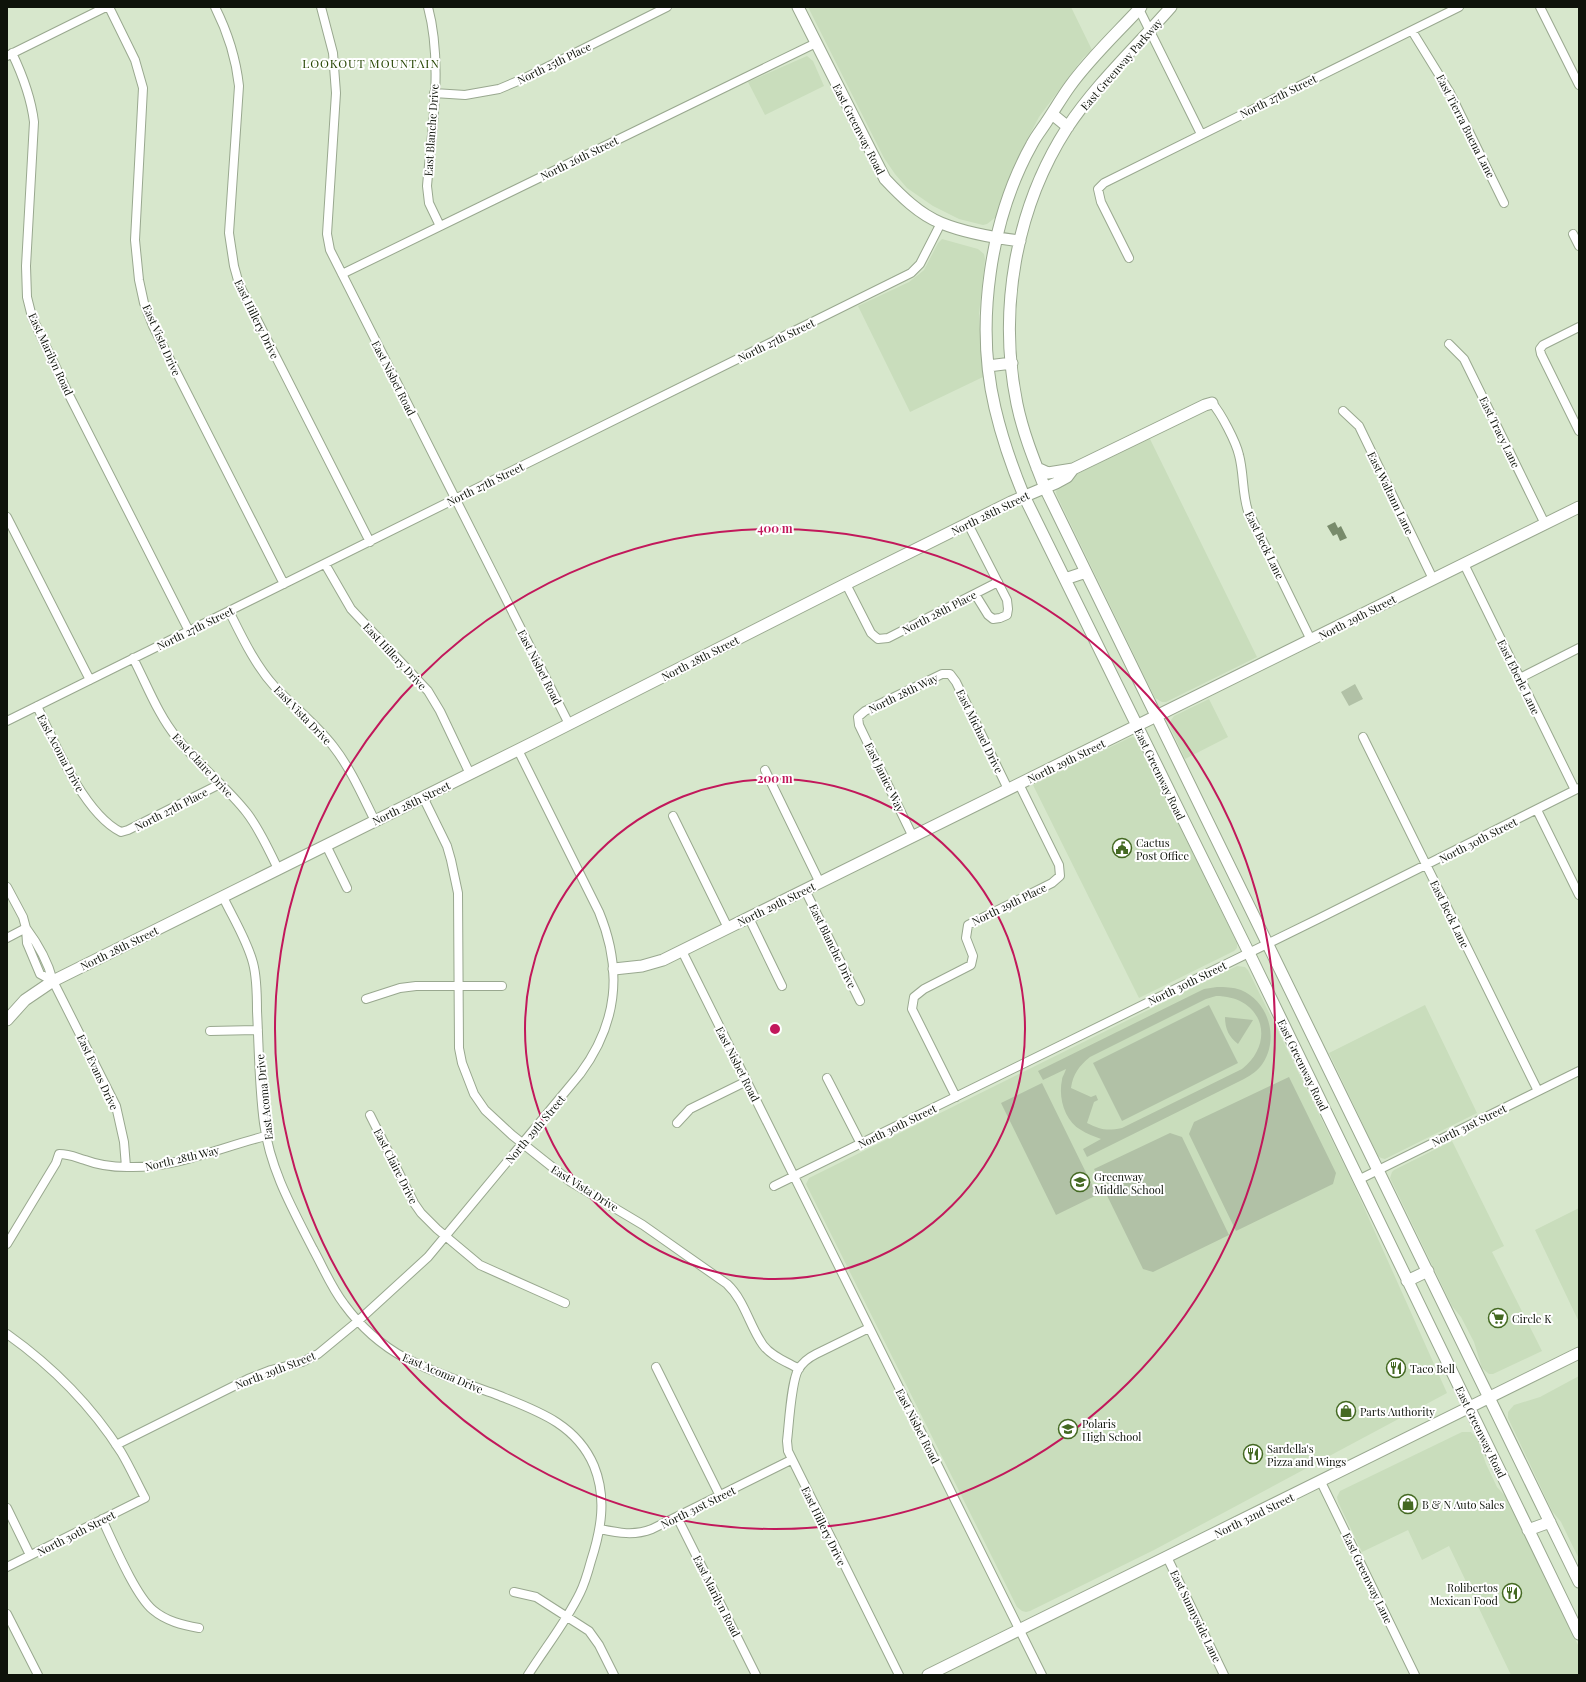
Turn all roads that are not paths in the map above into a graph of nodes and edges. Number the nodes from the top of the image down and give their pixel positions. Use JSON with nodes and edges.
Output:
{"nodes":[{"id":1,"x":107,"y":7,"type":"edge"},
{"id":2,"x":215,"y":7,"type":"edge"},
{"id":3,"x":321,"y":7,"type":"edge"},
{"id":4,"x":428,"y":7,"type":"edge"},
{"id":5,"x":667,"y":7,"type":"edge"},
{"id":6,"x":798,"y":7,"type":"edge"},
{"id":7,"x":1171,"y":7,"type":"edge"},
{"id":8,"x":1459,"y":7,"type":"edge"},
{"id":9,"x":1540,"y":7,"type":"edge"},
{"id":10,"x":1139,"y":8,"type":"edge"},
{"id":11,"x":1412,"y":30,"type":"junction"},
{"id":12,"x":1150,"y":32,"type":"junction"},
{"id":13,"x":816,"y":43,"type":"junction"},
{"id":14,"x":10,"y":54,"type":"edge"},
{"id":15,"x":1579,"y":85,"type":"edge"},
{"id":16,"x":434,"y":93,"type":"junction"},
{"id":17,"x":1052,"y":114,"type":"junction"},
{"id":18,"x":1068,"y":127,"type":"junction"},
{"id":19,"x":1201,"y":134,"type":"junction"},
{"id":20,"x":1504,"y":203,"type":"dead end"},
{"id":21,"x":941,"y":223,"type":"junction"},
{"id":22,"x":440,"y":226,"type":"junction"},
{"id":23,"x":1573,"y":234,"type":"dead end"},
{"id":24,"x":996,"y":238,"type":"junction"},
{"id":25,"x":1020,"y":241,"type":"junction"},
{"id":26,"x":1579,"y":246,"type":"edge"},
{"id":27,"x":1129,"y":258,"type":"dead end"},
{"id":28,"x":342,"y":274,"type":"junction"},
{"id":29,"x":1579,"y":327,"type":"edge"},
{"id":30,"x":1449,"y":344,"type":"dead end"},
{"id":31,"x":1012,"y":363,"type":"junction"},
{"id":32,"x":988,"y":366,"type":"junction"},
{"id":33,"x":1212,"y":403,"type":"joint"},
{"id":34,"x":1343,"y":412,"type":"dead end"},
{"id":35,"x":1579,"y":431,"type":"edge"},
{"id":36,"x":1037,"y":468,"type":"junction"},
{"id":37,"x":1073,"y":469,"type":"junction"},
{"id":38,"x":1045,"y":488,"type":"junction"},
{"id":39,"x":1024,"y":496,"type":"junction"},
{"id":40,"x":456,"y":499,"type":"junction"},
{"id":41,"x":1579,"y":507,"type":"edge"},
{"id":42,"x":7,"y":517,"type":"edge"},
{"id":43,"x":968,"y":524,"type":"junction"},
{"id":44,"x":1545,"y":524,"type":"junction"},
{"id":45,"x":370,"y":542,"type":"junction"},
{"id":46,"x":325,"y":564,"type":"junction"},
{"id":47,"x":1464,"y":564,"type":"junction"},
{"id":48,"x":1086,"y":572,"type":"junction"},
{"id":49,"x":1065,"y":579,"type":"junction"},
{"id":50,"x":1433,"y":579,"type":"junction"},
{"id":51,"x":998,"y":582,"type":"junction"},
{"id":52,"x":284,"y":584,"type":"junction"},
{"id":53,"x":846,"y":584,"type":"junction"},
{"id":54,"x":975,"y":594,"type":"junction"},
{"id":55,"x":229,"y":611,"type":"junction"},
{"id":56,"x":189,"y":631,"type":"junction"},
{"id":57,"x":1311,"y":640,"type":"junction"},
{"id":58,"x":1579,"y":648,"type":"edge"},
{"id":59,"x":133,"y":658,"type":"junction"},
{"id":60,"x":950,"y":674,"type":"joint"},
{"id":61,"x":1520,"y":678,"type":"junction"},
{"id":62,"x":90,"y":680,"type":"junction"},
{"id":63,"x":37,"y":706,"type":"junction"},
{"id":64,"x":1156,"y":716,"type":"junction"},
{"id":65,"x":858,"y":717,"type":"joint"},
{"id":66,"x":7,"y":721,"type":"edge"},
{"id":67,"x":568,"y":724,"type":"junction"},
{"id":68,"x":1137,"y":726,"type":"junction"},
{"id":69,"x":1363,"y":737,"type":"dead end"},
{"id":70,"x":518,"y":750,"type":"junction"},
{"id":71,"x":765,"y":770,"type":"dead end"},
{"id":72,"x":470,"y":774,"type":"junction"},
{"id":73,"x":220,"y":784,"type":"junction"},
{"id":74,"x":1019,"y":784,"type":"junction"},
{"id":75,"x":1008,"y":789,"type":"junction"},
{"id":76,"x":1577,"y":789,"type":"edge"},
{"id":77,"x":423,"y":798,"type":"junction"},
{"id":78,"x":1537,"y":810,"type":"junction"},
{"id":79,"x":673,"y":816,"type":"dead end"},
{"id":80,"x":375,"y":821,"type":"junction"},
{"id":81,"x":121,"y":832,"type":"joint"},
{"id":82,"x":913,"y":836,"type":"junction"},
{"id":83,"x":326,"y":846,"type":"junction"},
{"id":84,"x":1427,"y":865,"type":"junction"},
{"id":85,"x":278,"y":869,"type":"junction"},
{"id":86,"x":820,"y":882,"type":"junction"},
{"id":87,"x":7,"y":887,"type":"edge"},
{"id":88,"x":347,"y":888,"type":"dead end"},
{"id":89,"x":805,"y":890,"type":"junction"},
{"id":90,"x":1579,"y":895,"type":"edge"},
{"id":91,"x":223,"y":897,"type":"junction"},
{"id":92,"x":749,"y":918,"type":"junction"},
{"id":93,"x":26,"y":928,"type":"junction"},
{"id":94,"x":728,"y":928,"type":"junction"},
{"id":95,"x":7,"y":938,"type":"edge"},
{"id":96,"x":1268,"y":944,"type":"junction"},
{"id":97,"x":682,"y":951,"type":"junction"},
{"id":98,"x":1249,"y":953,"type":"junction"},
{"id":99,"x":614,"y":969,"type":"junction"},
{"id":100,"x":53,"y":981,"type":"junction"},
{"id":101,"x":459,"y":986,"type":"junction"},
{"id":102,"x":502,"y":986,"type":"dead end"},
{"id":103,"x":782,"y":986,"type":"dead end"},
{"id":104,"x":366,"y":999,"type":"dead end"},
{"id":105,"x":860,"y":1001,"type":"dead end"},
{"id":106,"x":7,"y":1020,"type":"edge"},
{"id":107,"x":258,"y":1030,"type":"junction"},
{"id":108,"x":210,"y":1031,"type":"dead end"},
{"id":109,"x":1579,"y":1071,"type":"edge"},
{"id":110,"x":827,"y":1078,"type":"dead end"},
{"id":111,"x":746,"y":1081,"type":"junction"},
{"id":112,"x":1538,"y":1091,"type":"junction"},
{"id":113,"x":956,"y":1097,"type":"junction"},
{"id":114,"x":370,"y":1115,"type":"dead end"},
{"id":115,"x":677,"y":1122,"type":"dead end"},
{"id":116,"x":266,"y":1136,"type":"junction"},
{"id":117,"x":522,"y":1143,"type":"junction"},
{"id":118,"x":861,"y":1144,"type":"junction"},
{"id":119,"x":126,"y":1168,"type":"junction"},
{"id":120,"x":1378,"y":1170,"type":"junction"},
{"id":121,"x":795,"y":1176,"type":"junction"},
{"id":122,"x":1358,"y":1180,"type":"junction"},
{"id":123,"x":774,"y":1186,"type":"dead end"},
{"id":124,"x":446,"y":1236,"type":"junction"},
{"id":125,"x":7,"y":1244,"type":"edge"},
{"id":126,"x":1428,"y":1272,"type":"junction"},
{"id":127,"x":1407,"y":1282,"type":"junction"},
{"id":128,"x":565,"y":1303,"type":"dead end"},
{"id":129,"x":358,"y":1321,"type":"junction"},
{"id":130,"x":869,"y":1328,"type":"junction"},
{"id":131,"x":7,"y":1334,"type":"edge"},
{"id":132,"x":1579,"y":1353,"type":"edge"},
{"id":133,"x":656,"y":1366,"type":"dead end"},
{"id":134,"x":799,"y":1369,"type":"junction"},
{"id":135,"x":1490,"y":1398,"type":"junction"},
{"id":136,"x":1469,"y":1408,"type":"junction"},
{"id":137,"x":116,"y":1445,"type":"junction"},
{"id":138,"x":791,"y":1460,"type":"junction"},
{"id":139,"x":1321,"y":1482,"type":"junction"},
{"id":140,"x":720,"y":1496,"type":"junction"},
{"id":141,"x":7,"y":1508,"type":"edge"},
{"id":142,"x":677,"y":1517,"type":"junction"},
{"id":143,"x":102,"y":1519,"type":"junction"},
{"id":144,"x":1550,"y":1522,"type":"junction"},
{"id":145,"x":600,"y":1529,"type":"junction"},
{"id":146,"x":1528,"y":1530,"type":"junction"},
{"id":147,"x":30,"y":1556,"type":"junction"},
{"id":148,"x":1167,"y":1557,"type":"junction"},
{"id":149,"x":7,"y":1567,"type":"edge"},
{"id":150,"x":1579,"y":1582,"type":"edge"},
{"id":151,"x":514,"y":1592,"type":"dead end"},
{"id":152,"x":7,"y":1614,"type":"edge"},
{"id":153,"x":567,"y":1616,"type":"junction"},
{"id":154,"x":199,"y":1628,"type":"dead end"},
{"id":155,"x":1019,"y":1629,"type":"junction"},
{"id":156,"x":1579,"y":1634,"type":"edge"},
{"id":157,"x":38,"y":1675,"type":"edge"},
{"id":158,"x":528,"y":1675,"type":"edge"},
{"id":159,"x":614,"y":1675,"type":"edge"},
{"id":160,"x":756,"y":1675,"type":"edge"},
{"id":161,"x":899,"y":1675,"type":"edge"},
{"id":162,"x":928,"y":1675,"type":"edge"},
{"id":163,"x":1042,"y":1675,"type":"edge"},
{"id":164,"x":1224,"y":1675,"type":"edge"},
{"id":165,"x":1415,"y":1675,"type":"edge"}],
"edges":[{"from":1,"to":14,"type":"street"},
{"from":1,"to":52,"type":"street","name":"East Vista Drive"},
{"from":2,"to":45,"type":"street","name":"East Hillery Drive"},
{"from":3,"to":28,"type":"street","name":"East Nisbet Road"},
{"from":4,"to":16,"type":"street","name":"East Blanche Drive"},
{"from":5,"to":16,"type":"street","name":"North 25th Place"},
{"from":6,"to":13,"type":"main road","name":"East Greenway Road"},
{"from":7,"to":12,"type":"main road","name":"East Greenway Parkway"},
{"from":8,"to":11,"type":"street","name":"North 27th Street"},
{"from":9,"to":15,"type":"street"},
{"from":10,"to":12,"type":"street"},
{"from":10,"to":17,"type":"main road","name":"East Greenway Parkway"},
{"from":11,"to":19,"type":"street","name":"North 27th Street"},
{"from":11,"to":20,"type":"street","name":"East Tierra Buena Lane"},
{"from":12,"to":18,"type":"main road","name":"East Greenway Parkway"},
{"from":12,"to":19,"type":"street"},
{"from":13,"to":21,"type":"main road","name":"East Greenway Road"},
{"from":13,"to":22,"type":"street","name":"North 26th Street"},
{"from":14,"to":56,"type":"street","name":"East Marilyn Road"},
{"from":16,"to":22,"type":"street","name":"East Blanche Drive"},
{"from":17,"to":18,"type":"main road"},
{"from":17,"to":24,"type":"main road","name":"East Greenway Parkway"},
{"from":18,"to":25,"type":"main road","name":"East Greenway Parkway"},
{"from":19,"to":27,"type":"street","name":"North 27th Street"},
{"from":21,"to":24,"type":"main road","name":"East Greenway Road"},
{"from":21,"to":40,"type":"street","name":"North 27th Street"},
{"from":22,"to":28,"type":"street","name":"North 26th Street"},
{"from":23,"to":26,"type":"street"},
{"from":24,"to":25,"type":"main road","name":"East Greenway Road"},
{"from":24,"to":32,"type":"main road","name":"East Greenway Parkway"},
{"from":25,"to":31,"type":"main road","name":"East Greenway Parkway"},
{"from":28,"to":40,"type":"street","name":"East Nisbet Road"},
{"from":29,"to":35,"type":"street"},
{"from":30,"to":44,"type":"street","name":"East Tracy Lane"},
{"from":31,"to":32,"type":"main road"},
{"from":31,"to":36,"type":"main road","name":"East Greenway Parkway"},
{"from":32,"to":39,"type":"main road","name":"East Greenway Parkway"},
{"from":33,"to":37,"type":"main road","name":"North 28th Street"},
{"from":33,"to":57,"type":"street","name":"East Beck Lane"},
{"from":34,"to":50,"type":"street","name":"East Waltann Lane"},
{"from":36,"to":37,"type":"main road","name":"North 28th Street"},
{"from":36,"to":38,"type":"main road","name":"East Greenway Parkway"},
{"from":37,"to":38,"type":"main road","name":"North 28th Street"},
{"from":38,"to":39,"type":"main road","name":"North 28th Street"},
{"from":38,"to":48,"type":"main road","name":"East Greenway Road"},
{"from":39,"to":43,"type":"main road","name":"North 28th Street"},
{"from":39,"to":49,"type":"main road","name":"East Greenway Road"},
{"from":40,"to":45,"type":"street","name":"North 27th Street"},
{"from":40,"to":67,"type":"street","name":"East Nisbet Road"},
{"from":41,"to":44,"type":"main road","name":"North 29th Street"},
{"from":42,"to":62,"type":"street"},
{"from":43,"to":51,"type":"street"},
{"from":43,"to":53,"type":"main road","name":"North 28th Street"},
{"from":44,"to":47,"type":"main road","name":"North 29th Street"},
{"from":45,"to":46,"type":"street","name":"North 27th Street"},
{"from":46,"to":52,"type":"street","name":"North 27th Street"},
{"from":46,"to":72,"type":"street","name":"East Hillery Drive"},
{"from":47,"to":50,"type":"main road","name":"North 29th Street"},
{"from":47,"to":61,"type":"street","name":"East Eberle Lane"},
{"from":48,"to":49,"type":"main road"},
{"from":48,"to":64,"type":"main road","name":"East Greenway Road"},
{"from":49,"to":68,"type":"main road","name":"East Greenway Road"},
{"from":50,"to":57,"type":"main road","name":"North 29th Street"},
{"from":51,"to":54,"type":"street","name":"North 28th Place"},
{"from":51,"to":54,"type":"street"},
{"from":52,"to":55,"type":"street","name":"North 27th Street"},
{"from":53,"to":54,"type":"street","name":"North 28th Place"},
{"from":53,"to":67,"type":"main road","name":"North 28th Street"},
{"from":55,"to":56,"type":"street","name":"North 27th Street"},
{"from":55,"to":80,"type":"street","name":"East Vista Drive"},
{"from":56,"to":59,"type":"street","name":"North 27th Street"},
{"from":57,"to":64,"type":"main road","name":"North 29th Street"},
{"from":58,"to":61,"type":"street"},
{"from":59,"to":62,"type":"street","name":"North 27th Street"},
{"from":59,"to":73,"type":"street","name":"East Claire Drive"},
{"from":60,"to":65,"type":"street","name":"North 28th Way"},
{"from":60,"to":75,"type":"street","name":"East Michael Drive"},
{"from":61,"to":76,"type":"street","name":"East Eberle Lane"},
{"from":62,"to":63,"type":"street","name":"North 27th Street"},
{"from":63,"to":66,"type":"street","name":"North 27th Street"},
{"from":63,"to":81,"type":"street","name":"East Acoma Drive"},
{"from":64,"to":68,"type":"main road","name":"North 29th Street"},
{"from":64,"to":96,"type":"main road","name":"East Greenway Road"},
{"from":65,"to":82,"type":"street","name":"East Janice Way"},
{"from":67,"to":70,"type":"main road","name":"North 28th Street"},
{"from":68,"to":74,"type":"main road","name":"North 29th Street"},
{"from":68,"to":98,"type":"main road","name":"East Greenway Road"},
{"from":69,"to":84,"type":"street","name":"East Beck Lane"},
{"from":70,"to":72,"type":"main road","name":"North 28th Street"},
{"from":70,"to":99,"type":"street"},
{"from":71,"to":86,"type":"street"},
{"from":72,"to":77,"type":"main road","name":"North 28th Street"},
{"from":73,"to":81,"type":"street","name":"North 27th Place"},
{"from":73,"to":85,"type":"street","name":"East Claire Drive"},
{"from":74,"to":75,"type":"main road","name":"North 29th Street"},
{"from":74,"to":113,"type":"street","name":"North 29th Place"},
{"from":75,"to":82,"type":"main road","name":"North 29th Street"},
{"from":76,"to":78,"type":"street","name":"North 30th Street"},
{"from":77,"to":80,"type":"main road","name":"North 28th Street"},
{"from":77,"to":101,"type":"street","name":"East Vista Drive"},
{"from":78,"to":84,"type":"street","name":"North 30th Street"},
{"from":78,"to":90,"type":"street"},
{"from":79,"to":94,"type":"street"},
{"from":80,"to":83,"type":"main road","name":"North 28th Street"},
{"from":82,"to":86,"type":"main road","name":"North 29th Street"},
{"from":83,"to":85,"type":"main road","name":"North 28th Street"},
{"from":83,"to":88,"type":"street"},
{"from":84,"to":96,"type":"street","name":"North 30th Street"},
{"from":84,"to":112,"type":"street","name":"East Beck Lane"},
{"from":85,"to":91,"type":"main road","name":"North 28th Street"},
{"from":86,"to":89,"type":"main road","name":"North 29th Street"},
{"from":87,"to":93,"type":"street","name":"East Evans Drive"},
{"from":89,"to":92,"type":"main road","name":"North 29th Street"},
{"from":89,"to":105,"type":"street","name":"East Blanche Drive"},
{"from":91,"to":100,"type":"main road","name":"North 28th Street"},
{"from":91,"to":107,"type":"street","name":"East Acoma Drive"},
{"from":92,"to":94,"type":"main road","name":"North 29th Street"},
{"from":92,"to":103,"type":"street"},
{"from":93,"to":95,"type":"street"},
{"from":93,"to":100,"type":"street","name":"East Evans Drive"},
{"from":94,"to":97,"type":"main road","name":"North 29th Street"},
{"from":96,"to":98,"type":"street","name":"North 30th Street"},
{"from":96,"to":120,"type":"main road","name":"East Greenway Road"},
{"from":97,"to":99,"type":"main road","name":"North 29th Street"},
{"from":97,"to":111,"type":"street","name":"East Nisbet Road"},
{"from":98,"to":113,"type":"street","name":"North 30th Street"},
{"from":98,"to":122,"type":"main road","name":"East Greenway Road"},
{"from":99,"to":117,"type":"street","name":"North 29th Street"},
{"from":100,"to":106,"type":"main road","name":"North 28th Street"},
{"from":100,"to":119,"type":"street","name":"East Evans Drive"},
{"from":101,"to":102,"type":"street"},
{"from":101,"to":104,"type":"street"},
{"from":101,"to":117,"type":"street","name":"East Vista Drive"},
{"from":107,"to":108,"type":"street"},
{"from":107,"to":116,"type":"street","name":"East Acoma Drive"},
{"from":109,"to":112,"type":"street","name":"North 31st Street"},
{"from":110,"to":118,"type":"street"},
{"from":111,"to":115,"type":"street"},
{"from":111,"to":121,"type":"street","name":"East Nisbet Road"},
{"from":112,"to":120,"type":"street","name":"North 31st Street"},
{"from":113,"to":118,"type":"street","name":"North 30th Street"},
{"from":114,"to":124,"type":"street","name":"East Claire Drive"},
{"from":116,"to":119,"type":"street","name":"North 28th Way"},
{"from":116,"to":129,"type":"street","name":"East Acoma Drive"},
{"from":117,"to":124,"type":"street","name":"North 29th Street"},
{"from":117,"to":134,"type":"street","name":"East Vista Drive"},
{"from":118,"to":121,"type":"street","name":"North 30th Street"},
{"from":119,"to":125,"type":"street","name":"North 28th Way"},
{"from":120,"to":122,"type":"street","name":"North 31st Street"},
{"from":120,"to":126,"type":"main road","name":"East Greenway Road"},
{"from":121,"to":123,"type":"street"},
{"from":121,"to":130,"type":"street","name":"East Nisbet Road"},
{"from":122,"to":127,"type":"main road","name":"East Greenway Road"},
{"from":124,"to":128,"type":"street","name":"East Claire Drive"},
{"from":124,"to":129,"type":"street","name":"North 29th Street"},
{"from":126,"to":127,"type":"main road"},
{"from":126,"to":135,"type":"main road","name":"East Greenway Road"},
{"from":127,"to":136,"type":"main road","name":"East Greenway Road"},
{"from":129,"to":137,"type":"street","name":"North 29th Street"},
{"from":129,"to":145,"type":"street","name":"East Acoma Drive"},
{"from":130,"to":134,"type":"street"},
{"from":130,"to":155,"type":"street","name":"East Nisbet Road"},
{"from":131,"to":137,"type":"street"},
{"from":132,"to":135,"type":"main road","name":"North 32nd Street"},
{"from":133,"to":140,"type":"street"},
{"from":134,"to":138,"type":"street","name":"East Hillery Drive"},
{"from":135,"to":136,"type":"main road","name":"North 32nd Street"},
{"from":135,"to":144,"type":"main road","name":"East Greenway Road"},
{"from":136,"to":139,"type":"main road","name":"North 32nd Street"},
{"from":136,"to":146,"type":"main road","name":"East Greenway Road"},
{"from":137,"to":143,"type":"street","name":"North 30th Street"},
{"from":138,"to":140,"type":"street","name":"North 31st Street"},
{"from":138,"to":161,"type":"street","name":"East Hillery Drive"},
{"from":139,"to":148,"type":"main road","name":"North 32nd Street"},
{"from":139,"to":165,"type":"street","name":"East Greenway Lane"},
{"from":140,"to":142,"type":"street","name":"North 31st Street"},
{"from":141,"to":147,"type":"street"},
{"from":142,"to":145,"type":"street","name":"North 31st Street"},
{"from":142,"to":160,"type":"street","name":"East Marilyn Road"},
{"from":143,"to":147,"type":"street","name":"North 30th Street"},
{"from":143,"to":154,"type":"street"},
{"from":144,"to":146,"type":"main road"},
{"from":144,"to":150,"type":"main road","name":"East Greenway Road"},
{"from":145,"to":153,"type":"street","name":"East Acoma Drive"},
{"from":146,"to":156,"type":"main road","name":"East Greenway Road"},
{"from":147,"to":149,"type":"street","name":"North 30th Street"},
{"from":148,"to":155,"type":"main road","name":"North 32nd Street"},
{"from":148,"to":164,"type":"street","name":"East Sunnyside Lane"},
{"from":151,"to":153,"type":"street"},
{"from":152,"to":157,"type":"street"},
{"from":153,"to":158,"type":"street","name":"East Acoma Drive"},
{"from":153,"to":159,"type":"street"},
{"from":155,"to":162,"type":"main road","name":"North 32nd Street"},
{"from":155,"to":163,"type":"street","name":"East Nisbet Road"}]}
